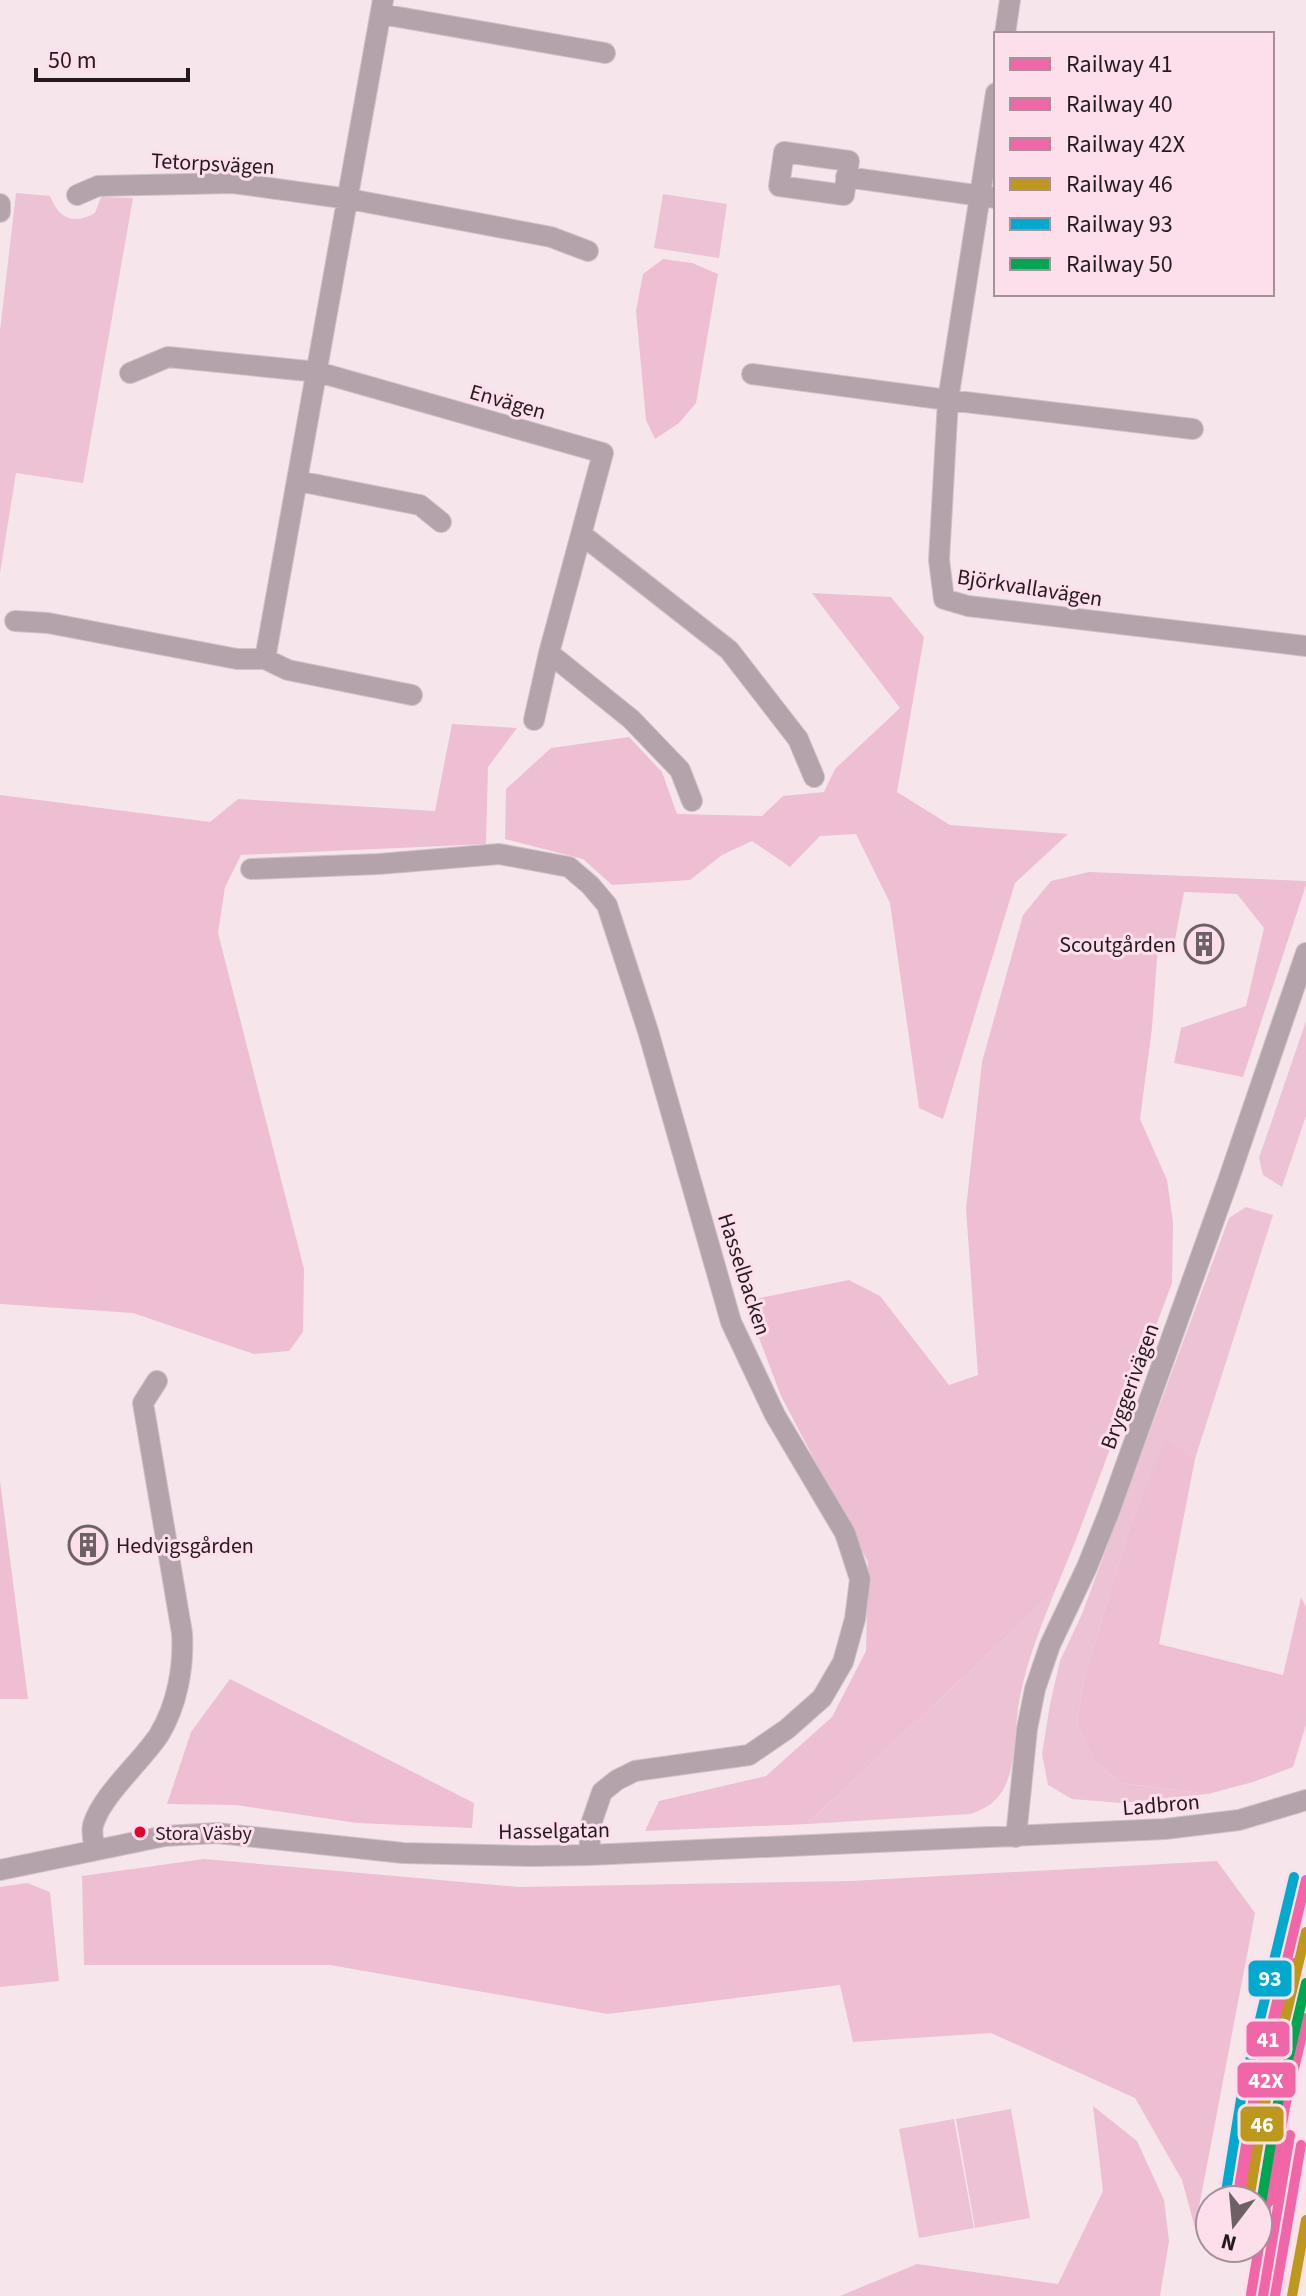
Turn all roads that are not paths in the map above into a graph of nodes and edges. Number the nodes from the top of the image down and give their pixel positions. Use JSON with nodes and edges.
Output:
{"nodes":[{"id":1,"x":1010,"y":0,"type":"edge"},
{"id":2,"x":382,"y":7,"type":"edge"},
{"id":3,"x":1005,"y":32,"type":"edge"},
{"id":4,"x":605,"y":53,"type":"dead end"},
{"id":5,"x":994,"y":119,"type":"edge"},
{"id":6,"x":846,"y":177,"type":"dead end"},
{"id":7,"x":77,"y":195,"type":"dead end"},
{"id":8,"x":988,"y":197,"type":"edge"},
{"id":9,"x":349,"y":199,"type":"junction"},
{"id":10,"x":0,"y":204,"type":"edge"},
{"id":11,"x":0,"y":212,"type":"edge"},
{"id":12,"x":588,"y":251,"type":"dead end"},
{"id":13,"x":318,"y":372,"type":"junction"},
{"id":14,"x":130,"y":373,"type":"dead end"},
{"id":15,"x":752,"y":374,"type":"dead end"},
{"id":16,"x":948,"y":400,"type":"junction"},
{"id":17,"x":1193,"y":429,"type":"dead end"},
{"id":18,"x":298,"y":481,"type":"junction"},
{"id":19,"x":441,"y":522,"type":"dead end"},
{"id":20,"x":581,"y":534,"type":"junction"},
{"id":21,"x":15,"y":621,"type":"dead end"},
{"id":22,"x":1306,"y":646,"type":"edge"},
{"id":23,"x":549,"y":653,"type":"junction"},
{"id":24,"x":265,"y":659,"type":"junction"},
{"id":25,"x":412,"y":695,"type":"dead end"},
{"id":26,"x":534,"y":720,"type":"dead end"},
{"id":27,"x":814,"y":777,"type":"dead end"},
{"id":28,"x":692,"y":801,"type":"dead end"},
{"id":29,"x":251,"y":869,"type":"dead end"},
{"id":30,"x":1306,"y":953,"type":"edge"},
{"id":31,"x":157,"y":1381,"type":"dead end"},
{"id":32,"x":1306,"y":1800,"type":"edge"},
{"id":33,"x":1016,"y":1837,"type":"junction"},
{"id":34,"x":95,"y":1850,"type":"junction"},
{"id":35,"x":589,"y":1855,"type":"junction"},
{"id":36,"x":0,"y":1870,"type":"edge"}],
"edges":[{"from":1,"to":3,"type":"street"},
{"from":2,"to":4,"type":"street"},
{"from":2,"to":9,"type":"street"},
{"from":5,"to":8,"type":"street","name":"Björkvallavägen"},
{"from":6,"to":8,"type":"street"},
{"from":7,"to":9,"type":"street","name":"Tetorpsvägen"},
{"from":8,"to":16,"type":"street","name":"Björkvallavägen"},
{"from":9,"to":12,"type":"street","name":"Tetorpsvägen"},
{"from":9,"to":13,"type":"street"},
{"from":10,"to":11,"type":"street"},
{"from":13,"to":14,"type":"street"},
{"from":13,"to":18,"type":"street"},
{"from":13,"to":20,"type":"street","name":"Envägen"},
{"from":15,"to":16,"type":"street"},
{"from":16,"to":17,"type":"street"},
{"from":16,"to":22,"type":"street","name":"Björkvallavägen"},
{"from":18,"to":19,"type":"street"},
{"from":18,"to":24,"type":"street"},
{"from":20,"to":23,"type":"street","name":"Envägen"},
{"from":20,"to":27,"type":"street"},
{"from":21,"to":24,"type":"street"},
{"from":23,"to":26,"type":"street","name":"Envägen"},
{"from":23,"to":28,"type":"street"},
{"from":24,"to":25,"type":"street"},
{"from":29,"to":35,"type":"street","name":"Hasselbacken"},
{"from":30,"to":33,"type":"street","name":"Bryggerivägen"},
{"from":31,"to":34,"type":"street"},
{"from":32,"to":33,"type":"street","name":"Ladbron"},
{"from":33,"to":35,"type":"street","name":"Hasselgatan"},
{"from":34,"to":35,"type":"street","name":"Hasselgatan"},
{"from":34,"to":36,"type":"street","name":"Hasselgatan"}]}
